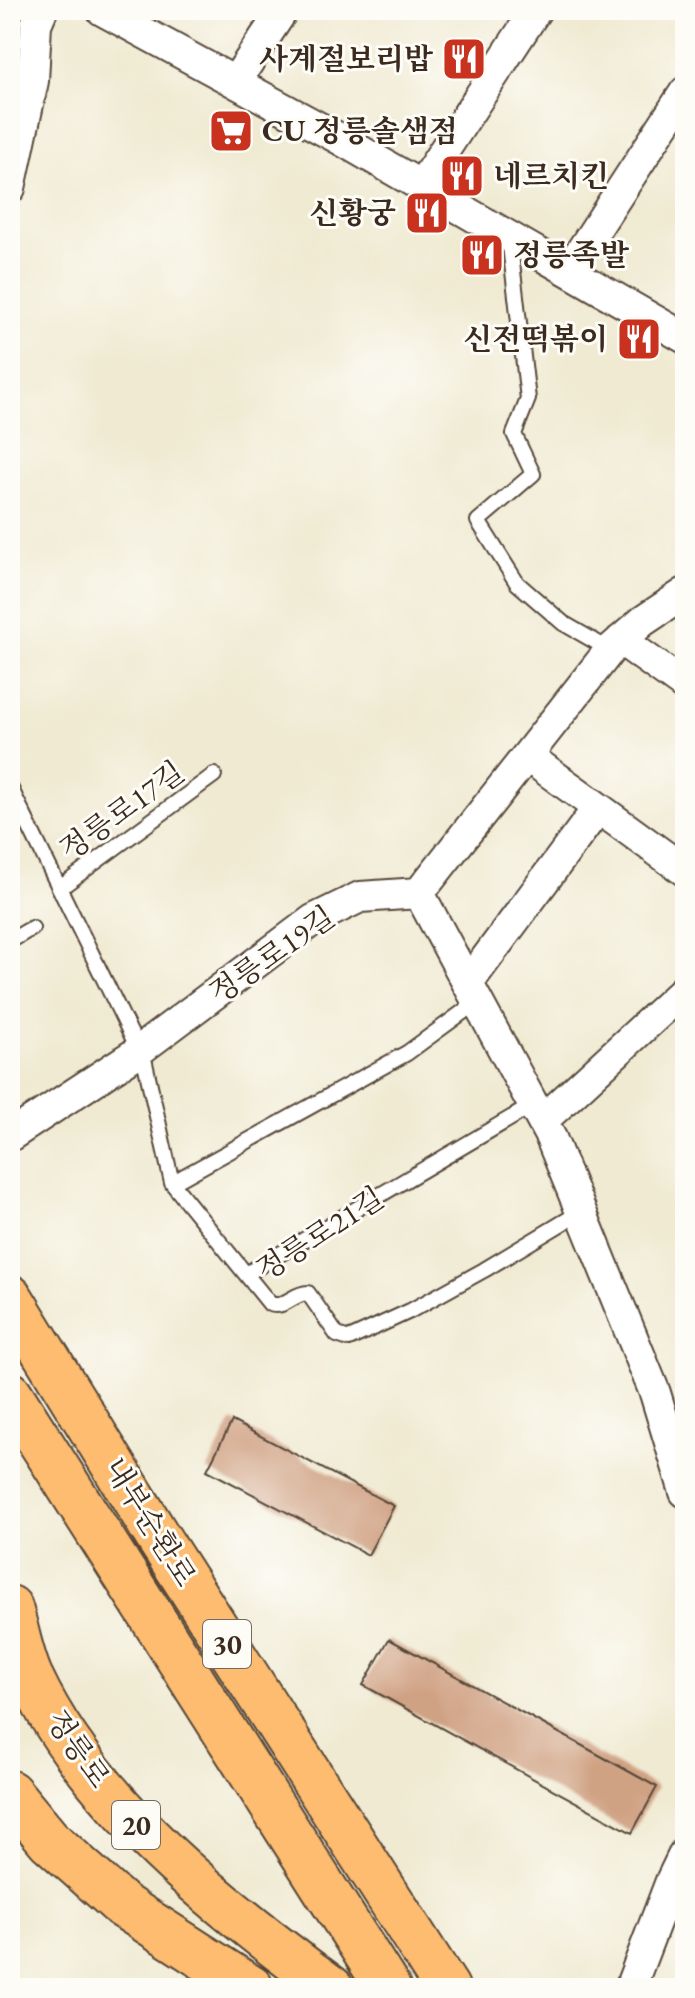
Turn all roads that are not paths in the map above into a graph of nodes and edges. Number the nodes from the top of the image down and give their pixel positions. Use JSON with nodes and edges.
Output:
{"nodes":[{"id":1,"x":42,"y":10,"type":"edge"},
{"id":2,"x":102,"y":10,"type":"edge"},
{"id":3,"x":283,"y":10,"type":"edge"},
{"id":4,"x":536,"y":10,"type":"edge"},
{"id":5,"x":235,"y":82,"type":"junction"},
{"id":6,"x":685,"y":92,"type":"edge"},
{"id":7,"x":421,"y":186,"type":"junction"},
{"id":8,"x":10,"y":188,"type":"edge"},
{"id":9,"x":509,"y":236,"type":"junction"},
{"id":10,"x":576,"y":259,"type":"dead end"},
{"id":11,"x":685,"y":338,"type":"edge"},
{"id":12,"x":685,"y":593,"type":"edge"},
{"id":13,"x":616,"y":645,"type":"junction"},
{"id":14,"x":685,"y":686,"type":"edge"},
{"id":15,"x":527,"y":756,"type":"junction"},
{"id":16,"x":214,"y":775,"type":"dead end"},
{"id":17,"x":10,"y":787,"type":"edge"},
{"id":18,"x":598,"y":808,"type":"junction"},
{"id":19,"x":685,"y":871,"type":"edge"},
{"id":20,"x":60,"y":888,"type":"junction"},
{"id":21,"x":419,"y":893,"type":"junction"},
{"id":22,"x":32,"y":928,"type":"dead end"},
{"id":23,"x":10,"y":941,"type":"edge"},
{"id":24,"x":685,"y":989,"type":"edge"},
{"id":25,"x":473,"y":992,"type":"junction"},
{"id":26,"x":136,"y":1053,"type":"junction"},
{"id":27,"x":538,"y":1113,"type":"junction"},
{"id":28,"x":10,"y":1136,"type":"edge"},
{"id":29,"x":172,"y":1183,"type":"junction"},
{"id":30,"x":582,"y":1211,"type":"junction"},
{"id":31,"x":246,"y":1274,"type":"junction"},
{"id":32,"x":10,"y":1297,"type":"edge"},
{"id":33,"x":10,"y":1394,"type":"edge"},
{"id":34,"x":685,"y":1492,"type":"edge"},
{"id":35,"x":10,"y":1608,"type":"edge"},
{"id":36,"x":10,"y":1793,"type":"edge"},
{"id":37,"x":685,"y":1852,"type":"edge"},
{"id":38,"x":251,"y":1988,"type":"edge"},
{"id":39,"x":331,"y":1988,"type":"edge"},
{"id":40,"x":388,"y":1988,"type":"edge"},
{"id":41,"x":447,"y":1988,"type":"edge"},
{"id":42,"x":630,"y":1988,"type":"edge"}],
"edges":[{"from":1,"to":8,"type":"street"},
{"from":2,"to":5,"type":"street"},
{"from":3,"to":5,"type":"street"},
{"from":4,"to":7,"type":"street"},
{"from":5,"to":7,"type":"street"},
{"from":6,"to":10,"type":"street"},
{"from":7,"to":9,"type":"street"},
{"from":9,"to":11,"type":"street"},
{"from":9,"to":13,"type":"lane"},
{"from":12,"to":13,"type":"street"},
{"from":13,"to":14,"type":"street"},
{"from":13,"to":15,"type":"street"},
{"from":15,"to":18,"type":"street"},
{"from":15,"to":21,"type":"street"},
{"from":16,"to":20,"type":"lane","name":"정릉로17길"},
{"from":17,"to":20,"type":"lane","name":"정릉로17길"},
{"from":18,"to":19,"type":"street"},
{"from":18,"to":25,"type":"street"},
{"from":20,"to":26,"type":"lane","name":"정릉로17길"},
{"from":21,"to":25,"type":"street"},
{"from":21,"to":26,"type":"street","name":"정릉로19길"},
{"from":22,"to":23,"type":"lane"},
{"from":24,"to":27,"type":"street","name":"정릉로21길"},
{"from":25,"to":27,"type":"street"},
{"from":25,"to":29,"type":"lane"},
{"from":26,"to":28,"type":"street","name":"정릉로19길"},
{"from":26,"to":29,"type":"lane"},
{"from":27,"to":30,"type":"street"},
{"from":27,"to":31,"type":"lane","name":"정릉로21길"},
{"from":29,"to":31,"type":"lane"},
{"from":30,"to":31,"type":"lane","name":"정릉로21길"},
{"from":30,"to":34,"type":"street"},
{"from":32,"to":41,"type":"main road","name":"내부순환로","number":"30"},
{"from":33,"to":40,"type":"main road","name":"내부순환로","number":"30"},
{"from":35,"to":39,"type":"main road","name":"정릉로","number":"20"},
{"from":36,"to":38,"type":"main road","number":"20"},
{"from":37,"to":42,"type":"street"}]}
